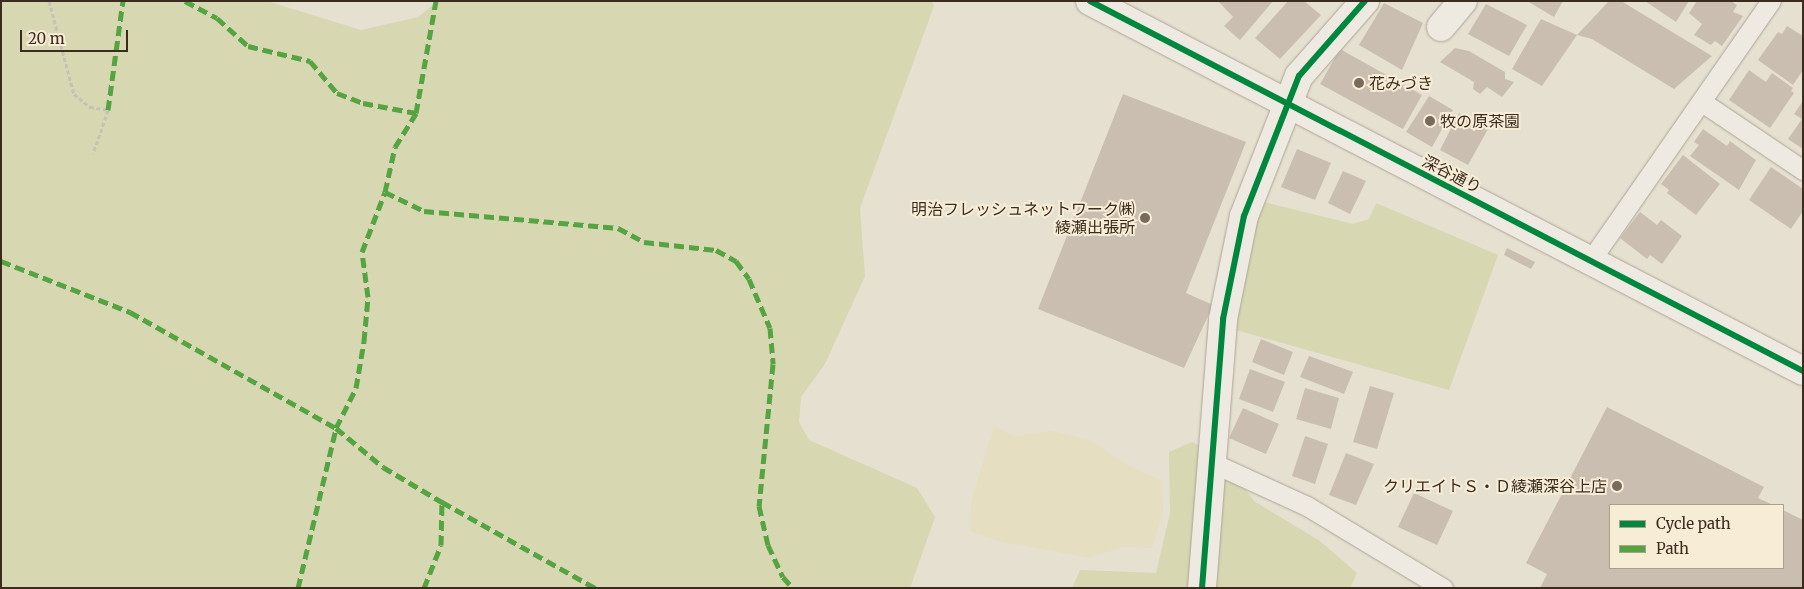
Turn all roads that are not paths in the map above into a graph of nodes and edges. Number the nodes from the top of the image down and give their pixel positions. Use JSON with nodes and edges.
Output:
{"nodes":[{"id":1,"x":1090,"y":1,"type":"edge"},
{"id":2,"x":1365,"y":1,"type":"edge"},
{"id":3,"x":1463,"y":1,"type":"edge"},
{"id":4,"x":1764,"y":4,"type":"edge"},
{"id":5,"x":1441,"y":27,"type":"dead end"},
{"id":6,"x":1702,"y":102,"type":"junction"},
{"id":7,"x":1287,"y":104,"type":"junction"},
{"id":8,"x":1803,"y":170,"type":"edge"},
{"id":9,"x":1590,"y":261,"type":"junction"},
{"id":10,"x":1803,"y":371,"type":"edge"},
{"id":11,"x":1213,"y":463,"type":"junction"},
{"id":12,"x":1202,"y":588,"type":"edge"},
{"id":13,"x":1443,"y":588,"type":"edge"}],
"edges":[{"from":1,"to":7,"type":"street","name":"深谷通り"},
{"from":2,"to":7,"type":"street"},
{"from":3,"to":5,"type":"street"},
{"from":4,"to":6,"type":"lane"},
{"from":6,"to":8,"type":"lane"},
{"from":6,"to":9,"type":"lane"},
{"from":7,"to":9,"type":"street","name":"深谷通り"},
{"from":7,"to":11,"type":"street"},
{"from":9,"to":10,"type":"street","name":"深谷通り"},
{"from":11,"to":12,"type":"street"},
{"from":11,"to":13,"type":"lane"}]}
